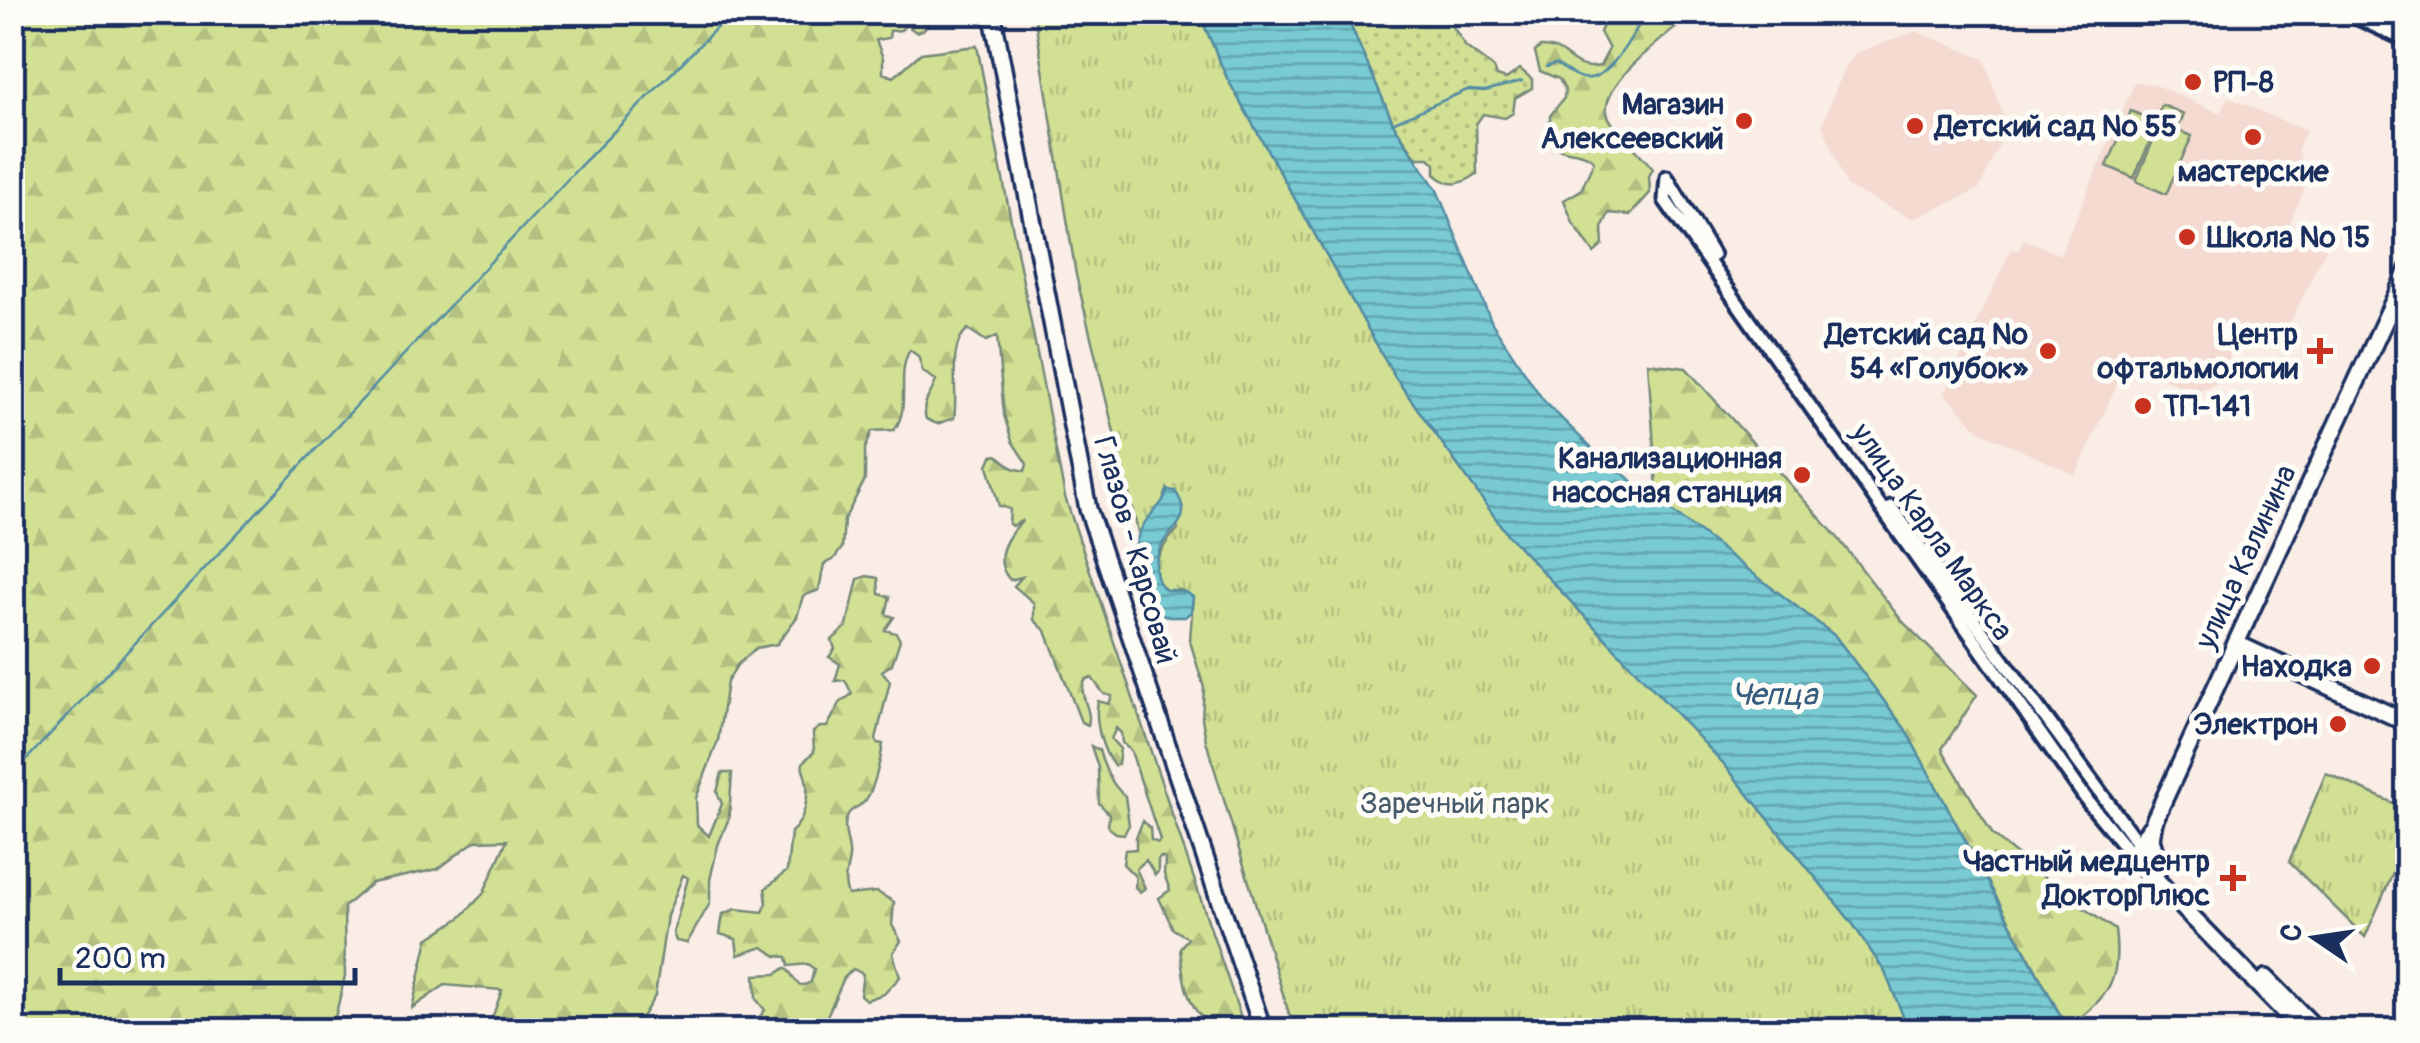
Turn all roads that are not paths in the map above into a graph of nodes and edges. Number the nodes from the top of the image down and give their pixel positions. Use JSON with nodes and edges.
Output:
{"nodes":[{"id":1,"x":992,"y":12,"type":"edge"},
{"id":2,"x":2345,"y":12,"type":"edge"},
{"id":3,"x":2370,"y":12,"type":"edge"},
{"id":4,"x":2408,"y":29,"type":"edge"},
{"id":5,"x":2408,"y":41,"type":"edge"},
{"id":6,"x":2408,"y":270,"type":"edge"},
{"id":7,"x":2237,"y":644,"type":"junction"},
{"id":8,"x":2408,"y":722,"type":"edge"},
{"id":9,"x":2154,"y":821,"type":"junction"},
{"id":10,"x":2119,"y":822,"type":"junction"},
{"id":11,"x":2136,"y":850,"type":"junction"},
{"id":12,"x":2159,"y":869,"type":"junction"},
{"id":13,"x":1263,"y":1030,"type":"edge"},
{"id":14,"x":2302,"y":1030,"type":"edge"},
{"id":15,"x":2317,"y":1030,"type":"edge"}],
"edges":[{"from":1,"to":13,"type":"street","name":"Глазов - Карсовай"},
{"from":2,"to":5,"type":"street"},
{"from":3,"to":4,"type":"street"},
{"from":6,"to":7,"type":"street","name":"улица Калинина"},
{"from":7,"to":8,"type":"street"},
{"from":7,"to":9,"type":"street","name":"улица Калинина"},
{"from":9,"to":10,"type":"street"},
{"from":9,"to":11,"type":"street","name":"улица Калинина"},
{"from":9,"to":12,"type":"street"},
{"from":10,"to":11,"type":"street","name":"улица Карла Маркса"},
{"from":10,"to":11,"type":"street","name":"улица Карла Маркса"},
{"from":11,"to":12,"type":"street","name":"улица Карла Маркса"},
{"from":11,"to":14,"type":"street","name":"улица Карла Маркса"},
{"from":12,"to":15,"type":"street","name":"улица Карла Маркса"}]}
